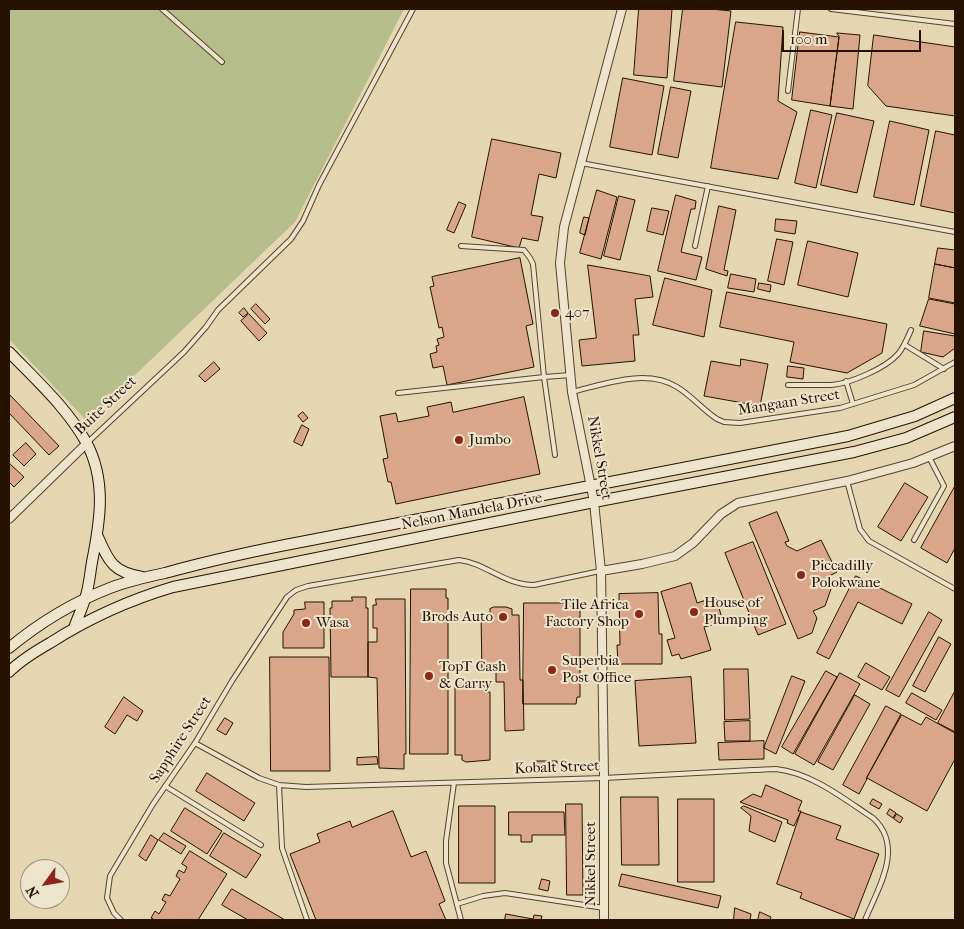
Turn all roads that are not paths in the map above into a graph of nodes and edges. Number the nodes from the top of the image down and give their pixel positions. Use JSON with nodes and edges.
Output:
{"nodes":[{"id":1,"x":162,"y":9,"type":"edge"},
{"id":2,"x":413,"y":9,"type":"edge"},
{"id":3,"x":622,"y":9,"type":"edge"},
{"id":4,"x":798,"y":9,"type":"edge"},
{"id":5,"x":831,"y":9,"type":"edge"},
{"id":6,"x":955,"y":24,"type":"edge"},
{"id":7,"x":222,"y":62,"type":"dead end"},
{"id":8,"x":788,"y":92,"type":"dead end"},
{"id":9,"x":581,"y":163,"type":"junction"},
{"id":10,"x":708,"y":186,"type":"junction"},
{"id":11,"x":955,"y":232,"type":"edge"},
{"id":12,"x":461,"y":246,"type":"dead end"},
{"id":13,"x":695,"y":246,"type":"dead end"},
{"id":14,"x":911,"y":330,"type":"dead end"},
{"id":15,"x":905,"y":344,"type":"junction"},
{"id":16,"x":9,"y":352,"type":"edge"},
{"id":17,"x":955,"y":362,"type":"edge"},
{"id":18,"x":944,"y":369,"type":"junction"},
{"id":19,"x":571,"y":375,"type":"junction"},
{"id":20,"x":544,"y":377,"type":"junction"},
{"id":21,"x":846,"y":381,"type":"junction"},
{"id":22,"x":788,"y":385,"type":"dead end"},
{"id":23,"x":572,"y":392,"type":"junction"},
{"id":24,"x":398,"y":393,"type":"dead end"},
{"id":25,"x":955,"y":398,"type":"edge"},
{"id":26,"x":853,"y":404,"type":"junction"},
{"id":27,"x":955,"y":417,"type":"edge"},
{"id":28,"x":87,"y":443,"type":"junction"},
{"id":29,"x":955,"y":446,"type":"edge"},
{"id":30,"x":555,"y":455,"type":"dead end"},
{"id":31,"x":929,"y":457,"type":"junction"},
{"id":32,"x":847,"y":482,"type":"junction"},
{"id":33,"x":591,"y":486,"type":"junction"},
{"id":34,"x":594,"y":502,"type":"junction"},
{"id":35,"x":9,"y":518,"type":"edge"},
{"id":36,"x":98,"y":537,"type":"junction"},
{"id":37,"x":914,"y":540,"type":"dead end"},
{"id":38,"x":601,"y":571,"type":"junction"},
{"id":39,"x":144,"y":577,"type":"junction"},
{"id":40,"x":955,"y":589,"type":"edge"},
{"id":41,"x":85,"y":600,"type":"junction"},
{"id":42,"x":74,"y":628,"type":"junction"},
{"id":43,"x":9,"y":648,"type":"edge"},
{"id":44,"x":9,"y":672,"type":"edge"},
{"id":45,"x":195,"y":743,"type":"junction"},
{"id":46,"x":604,"y":778,"type":"junction"},
{"id":47,"x":454,"y":783,"type":"junction"},
{"id":48,"x":279,"y":785,"type":"junction"},
{"id":49,"x":166,"y":786,"type":"junction"},
{"id":50,"x":261,"y":846,"type":"dead end"},
{"id":51,"x":457,"y":904,"type":"junction"},
{"id":52,"x":604,"y":908,"type":"junction"},
{"id":53,"x":121,"y":920,"type":"edge"},
{"id":54,"x":307,"y":920,"type":"edge"},
{"id":55,"x":461,"y":920,"type":"edge"},
{"id":56,"x":604,"y":920,"type":"edge"},
{"id":57,"x":865,"y":920,"type":"edge"}],
"edges":[{"from":1,"to":7,"type":"lane"},
{"from":2,"to":28,"type":"lane","name":"Buite Street"},
{"from":3,"to":9,"type":"street","name":"Nikkel Street"},
{"from":4,"to":8,"type":"lane"},
{"from":5,"to":6,"type":"lane"},
{"from":9,"to":10,"type":"lane"},
{"from":9,"to":19,"type":"street","name":"Nikkel Street"},
{"from":10,"to":11,"type":"lane"},
{"from":10,"to":13,"type":"lane"},
{"from":12,"to":20,"type":"lane"},
{"from":14,"to":15,"type":"lane"},
{"from":15,"to":18,"type":"lane"},
{"from":15,"to":21,"type":"lane"},
{"from":16,"to":28,"type":"main road"},
{"from":17,"to":18,"type":"lane","name":"Mangaan Street"},
{"from":18,"to":26,"type":"lane","name":"Mangaan Street"},
{"from":19,"to":20,"type":"lane"},
{"from":19,"to":23,"type":"street","name":"Nikkel Street"},
{"from":20,"to":24,"type":"lane"},
{"from":20,"to":30,"type":"lane"},
{"from":21,"to":22,"type":"lane"},
{"from":21,"to":26,"type":"lane"},
{"from":23,"to":26,"type":"lane","name":"Mangaan Street"},
{"from":23,"to":33,"type":"street","name":"Nikkel Street"},
{"from":25,"to":33,"type":"main road","name":"Nelson Mandela Drive"},
{"from":27,"to":34,"type":"main road","name":"Nelson Mandela Drive"},
{"from":28,"to":35,"type":"street","name":"Buite Street"},
{"from":28,"to":36,"type":"main road"},
{"from":29,"to":31,"type":"street"},
{"from":31,"to":32,"type":"street"},
{"from":31,"to":37,"type":"lane"},
{"from":32,"to":38,"type":"street"},
{"from":32,"to":40,"type":"lane"},
{"from":33,"to":34,"type":"street","name":"Nikkel Street"},
{"from":33,"to":39,"type":"main road","name":"Nelson Mandela Drive"},
{"from":34,"to":38,"type":"street","name":"Nikkel Street"},
{"from":34,"to":42,"type":"main road","name":"Nelson Mandela Drive"},
{"from":36,"to":39,"type":"main road"},
{"from":36,"to":41,"type":"main road"},
{"from":38,"to":45,"type":"lane","name":"Sapphire Street"},
{"from":38,"to":46,"type":"street","name":"Nikkel Street"},
{"from":39,"to":41,"type":"main road","name":"Nelson Mandela Drive"},
{"from":41,"to":42,"type":"main road"},
{"from":41,"to":43,"type":"main road","name":"Nelson Mandela Drive"},
{"from":42,"to":44,"type":"main road","name":"Nelson Mandela Drive"},
{"from":45,"to":48,"type":"lane","name":"Kobalt Street"},
{"from":45,"to":49,"type":"lane","name":"Sapphire Street"},
{"from":46,"to":47,"type":"lane","name":"Kobalt Street"},
{"from":46,"to":52,"type":"street","name":"Nikkel Street"},
{"from":46,"to":57,"type":"lane","name":"Kobalt Street"},
{"from":47,"to":48,"type":"lane","name":"Kobalt Street"},
{"from":47,"to":51,"type":"lane"},
{"from":48,"to":54,"type":"lane"},
{"from":49,"to":50,"type":"lane"},
{"from":49,"to":53,"type":"lane","name":"Sapphire Street"},
{"from":51,"to":52,"type":"lane"},
{"from":51,"to":55,"type":"lane"},
{"from":52,"to":56,"type":"street","name":"Nikkel Street"}]}
